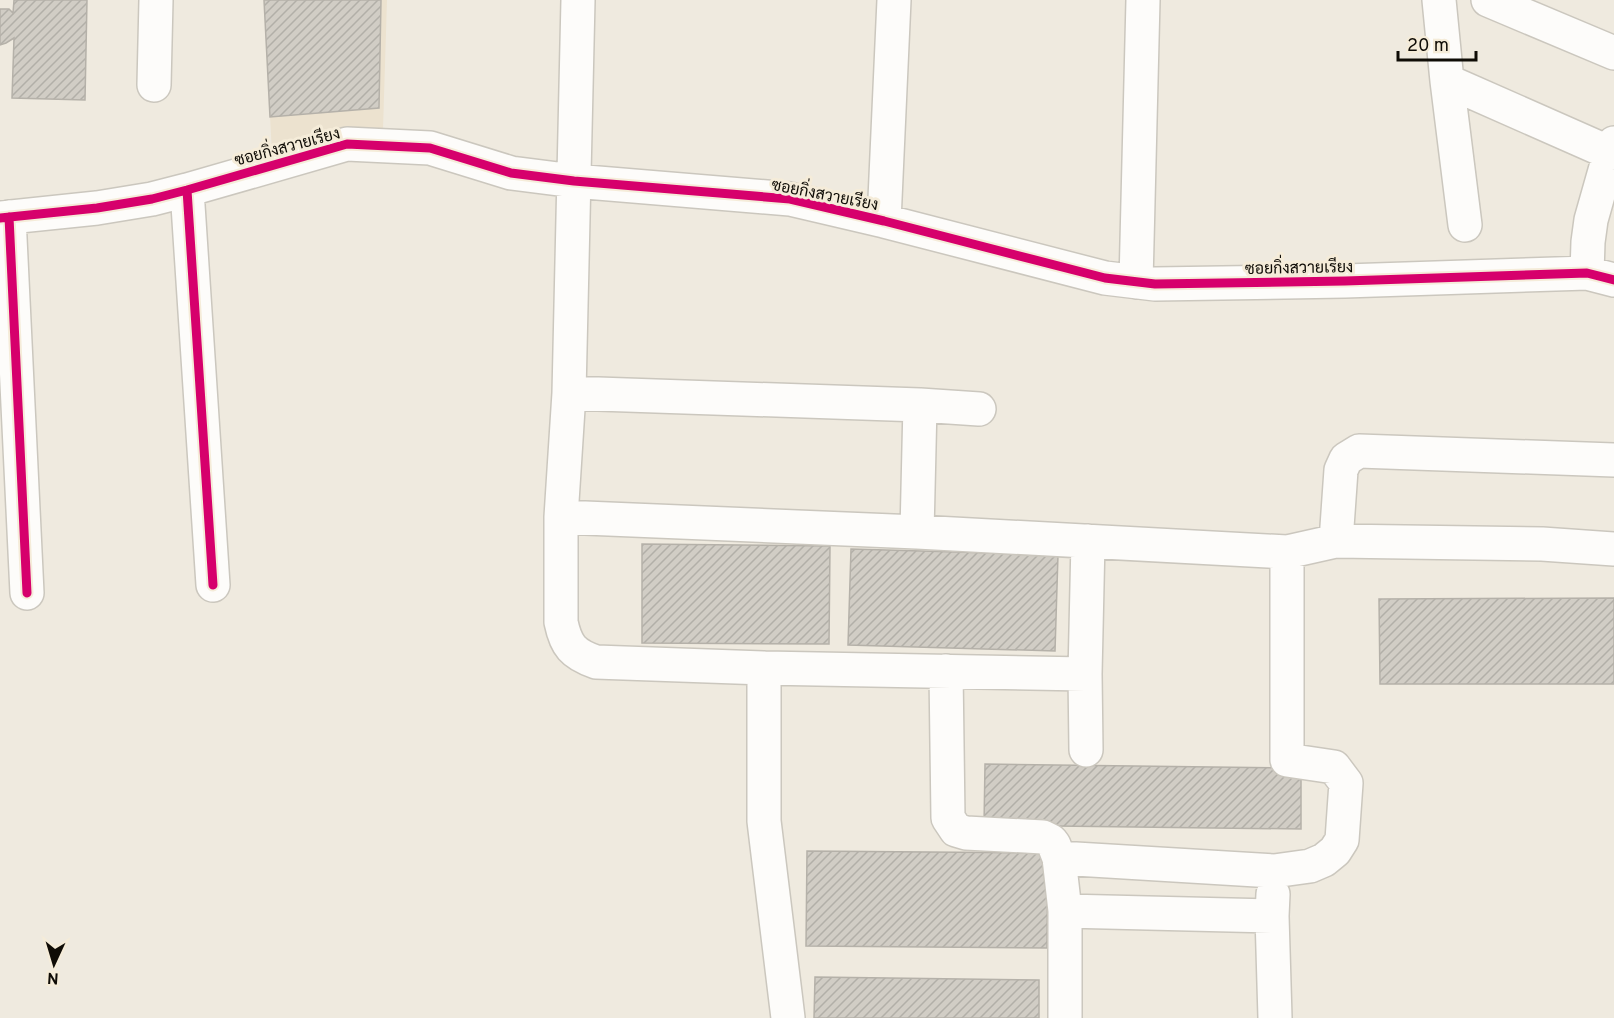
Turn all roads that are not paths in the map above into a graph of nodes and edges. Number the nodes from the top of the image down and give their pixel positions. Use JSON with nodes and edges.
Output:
{"nodes":[{"id":1,"x":156,"y":0,"type":"edge"},
{"id":2,"x":578,"y":0,"type":"edge"},
{"id":3,"x":894,"y":0,"type":"edge"},
{"id":4,"x":1143,"y":0,"type":"edge"},
{"id":5,"x":1439,"y":0,"type":"edge"},
{"id":6,"x":1488,"y":0,"type":"edge"},
{"id":7,"x":1614,"y":52,"type":"edge"},
{"id":8,"x":1447,"y":81,"type":"junction"},
{"id":9,"x":154,"y":84,"type":"dead end"},
{"id":10,"x":1612,"y":148,"type":"edge"},
{"id":11,"x":574,"y":181,"type":"junction"},
{"id":12,"x":187,"y":190,"type":"junction"},
{"id":13,"x":5,"y":218,"type":"edge"},
{"id":14,"x":884,"y":221,"type":"junction"},
{"id":15,"x":1465,"y":225,"type":"dead end"},
{"id":16,"x":1600,"y":277,"type":"edge"},
{"id":17,"x":1136,"y":282,"type":"junction"},
{"id":18,"x":569,"y":393,"type":"junction"},
{"id":19,"x":920,"y":405,"type":"junction"},
{"id":20,"x":979,"y":409,"type":"dead end"},
{"id":21,"x":1614,"y":460,"type":"edge"},
{"id":22,"x":561,"y":517,"type":"junction"},
{"id":23,"x":917,"y":532,"type":"junction"},
{"id":24,"x":1088,"y":541,"type":"junction"},
{"id":25,"x":1336,"y":541,"type":"junction"},
{"id":26,"x":1614,"y":549,"type":"edge"},
{"id":27,"x":1287,"y":552,"type":"junction"},
{"id":28,"x":213,"y":585,"type":"dead end"},
{"id":29,"x":27,"y":593,"type":"dead end"},
{"id":30,"x":764,"y":668,"type":"junction"},
{"id":31,"x":946,"y":671,"type":"junction"},
{"id":32,"x":1085,"y":674,"type":"junction"},
{"id":33,"x":1086,"y":750,"type":"dead end"},
{"id":34,"x":1059,"y":858,"type":"junction"},
{"id":35,"x":1274,"y":871,"type":"junction"},
{"id":36,"x":1065,"y":912,"type":"junction"},
{"id":37,"x":1272,"y":916,"type":"junction"},
{"id":38,"x":788,"y":1018,"type":"edge"},
{"id":39,"x":1065,"y":1018,"type":"edge"},
{"id":40,"x":1275,"y":1018,"type":"edge"}],
"edges":[{"from":1,"to":9,"type":"street"},
{"from":2,"to":11,"type":"street"},
{"from":3,"to":14,"type":"street"},
{"from":4,"to":17,"type":"street"},
{"from":5,"to":8,"type":"street"},
{"from":6,"to":7,"type":"street"},
{"from":8,"to":10,"type":"street"},
{"from":8,"to":15,"type":"street"},
{"from":10,"to":16,"type":"street"},
{"from":11,"to":12,"type":"street","name":"ซอยกิ่งสวายเรียง"},
{"from":11,"to":14,"type":"street","name":"ซอยกิ่งสวายเรียง"},
{"from":11,"to":18,"type":"street"},
{"from":12,"to":13,"type":"street","name":"ซอยกิ่งสวายเรียง"},
{"from":12,"to":28,"type":"street"},
{"from":13,"to":29,"type":"street"},
{"from":14,"to":17,"type":"street","name":"ซอยกิ่งสวายเรียง"},
{"from":16,"to":17,"type":"street","name":"ซอยกิ่งสวายเรียง"},
{"from":18,"to":19,"type":"street"},
{"from":18,"to":22,"type":"street"},
{"from":19,"to":20,"type":"street"},
{"from":19,"to":23,"type":"street"},
{"from":21,"to":25,"type":"street"},
{"from":22,"to":23,"type":"street"},
{"from":22,"to":30,"type":"street"},
{"from":23,"to":24,"type":"street"},
{"from":24,"to":27,"type":"street"},
{"from":24,"to":32,"type":"street"},
{"from":25,"to":26,"type":"street"},
{"from":25,"to":27,"type":"street"},
{"from":27,"to":35,"type":"street"},
{"from":30,"to":31,"type":"street"},
{"from":30,"to":38,"type":"street"},
{"from":31,"to":32,"type":"street"},
{"from":31,"to":34,"type":"street"},
{"from":32,"to":33,"type":"street"},
{"from":34,"to":35,"type":"street"},
{"from":34,"to":36,"type":"street"},
{"from":35,"to":37,"type":"street"},
{"from":36,"to":37,"type":"street"},
{"from":36,"to":39,"type":"street"},
{"from":37,"to":40,"type":"street"}]}
